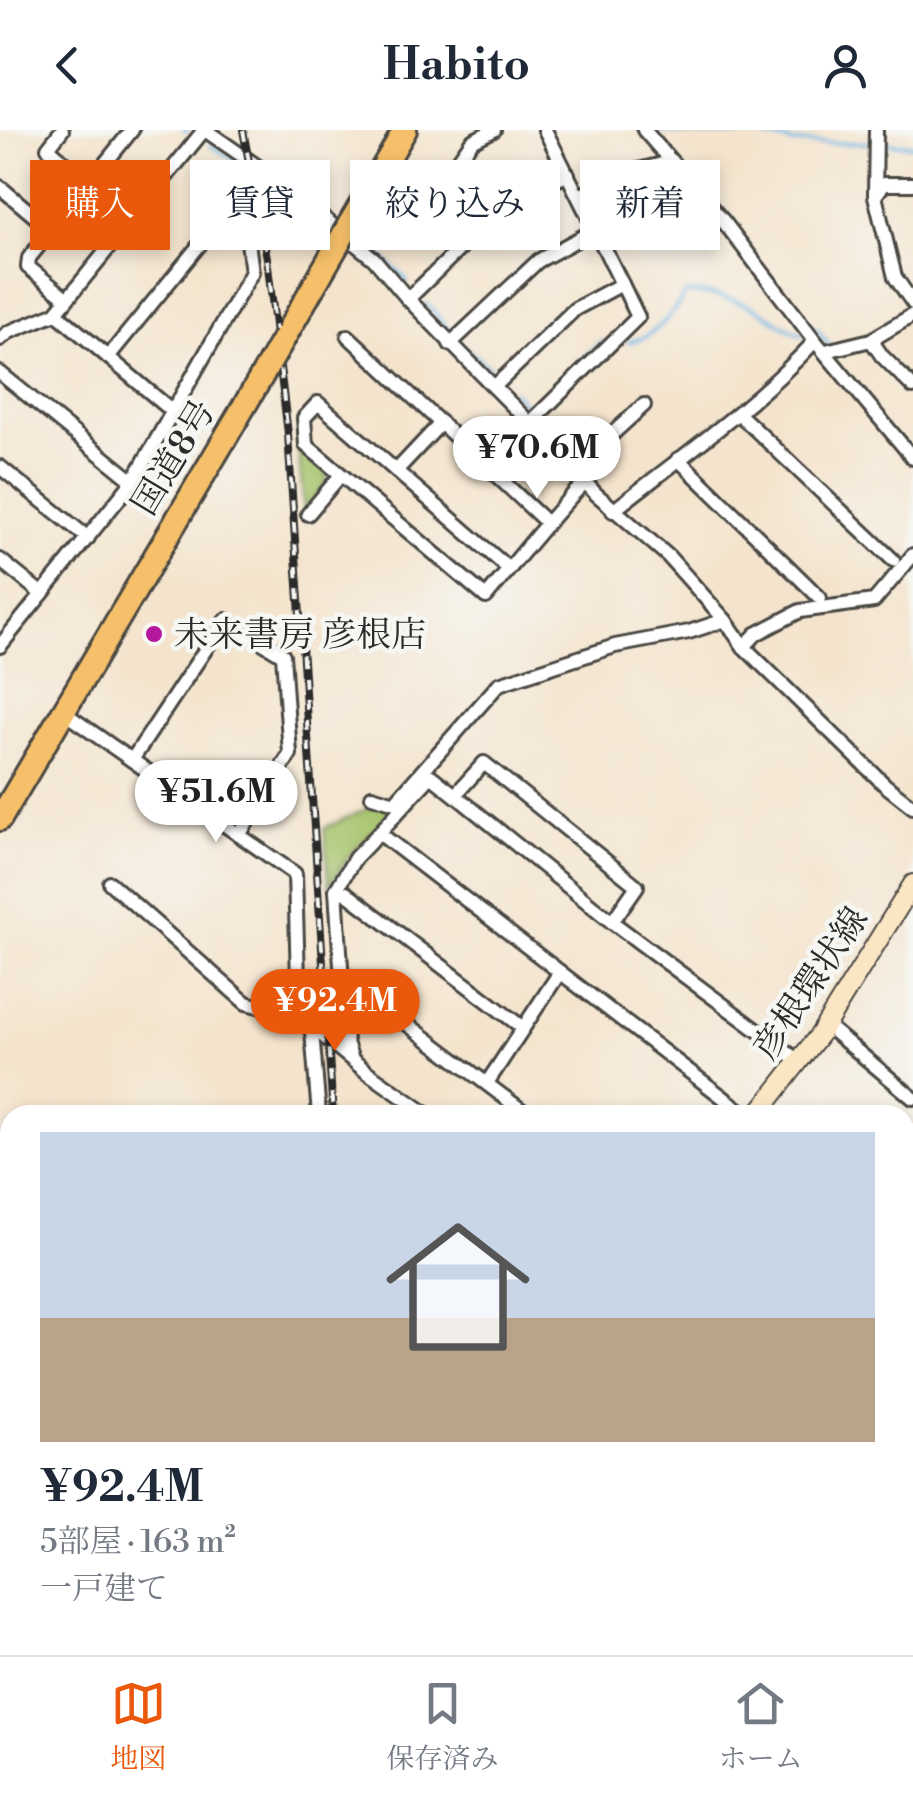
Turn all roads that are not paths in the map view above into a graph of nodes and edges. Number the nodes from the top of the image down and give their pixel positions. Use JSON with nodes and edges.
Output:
{"nodes":[{"id":1,"x":62,"y":130,"type":"edge"},
{"id":2,"x":132,"y":130,"type":"edge"},
{"id":3,"x":205,"y":130,"type":"edge"},
{"id":4,"x":406,"y":130,"type":"edge"},
{"id":5,"x":494,"y":130,"type":"edge"},
{"id":6,"x":545,"y":130,"type":"edge"},
{"id":7,"x":644,"y":130,"type":"edge"},
{"id":8,"x":876,"y":130,"type":"edge"},
{"id":9,"x":61,"y":160,"type":"edge"},
{"id":10,"x":108,"y":160,"type":"edge"},
{"id":11,"x":459,"y":160,"type":"edge"},
{"id":12,"x":668,"y":160,"type":"edge"},
{"id":13,"x":568,"y":174,"type":"junction"},
{"id":14,"x":560,"y":178,"type":"edge"},
{"id":15,"x":913,"y":184,"type":"edge"},
{"id":16,"x":0,"y":187,"type":"edge"},
{"id":17,"x":580,"y":196,"type":"edge"},
{"id":18,"x":875,"y":196,"type":"junction"},
{"id":19,"x":30,"y":212,"type":"edge"},
{"id":20,"x":720,"y":218,"type":"edge"},
{"id":21,"x":580,"y":238,"type":"edge"},
{"id":22,"x":35,"y":250,"type":"edge"},
{"id":23,"x":459,"y":250,"type":"edge"},
{"id":24,"x":605,"y":250,"type":"edge"},
{"id":25,"x":622,"y":284,"type":"junction"},
{"id":26,"x":66,"y":298,"type":"junction"},
{"id":27,"x":408,"y":299,"type":"junction"},
{"id":28,"x":913,"y":303,"type":"edge"},
{"id":29,"x":56,"y":313,"type":"junction"},
{"id":30,"x":913,"y":314,"type":"edge"},
{"id":31,"x":348,"y":336,"type":"dead end"},
{"id":32,"x":0,"y":339,"type":"edge"},
{"id":33,"x":871,"y":340,"type":"junction"},
{"id":34,"x":450,"y":344,"type":"junction"},
{"id":35,"x":821,"y":346,"type":"junction"},
{"id":36,"x":108,"y":356,"type":"junction"},
{"id":37,"x":0,"y":374,"type":"edge"},
{"id":38,"x":494,"y":387,"type":"junction"},
{"id":39,"x":913,"y":387,"type":"edge"},
{"id":40,"x":644,"y":405,"type":"dead end"},
{"id":41,"x":171,"y":410,"type":"junction"},
{"id":42,"x":739,"y":414,"type":"junction"},
{"id":43,"x":441,"y":423,"type":"junction"},
{"id":44,"x":530,"y":423,"type":"junction"},
{"id":45,"x":913,"y":458,"type":"edge"},
{"id":46,"x":678,"y":459,"type":"junction"},
{"id":47,"x":0,"y":467,"type":"edge"},
{"id":48,"x":574,"y":469,"type":"junction"},
{"id":49,"x":396,"y":470,"type":"junction"},
{"id":50,"x":340,"y":476,"type":"junction"},
{"id":51,"x":133,"y":481,"type":"junction"},
{"id":52,"x":586,"y":482,"type":"junction"},
{"id":53,"x":614,"y":510,"type":"junction"},
{"id":54,"x":308,"y":514,"type":"dead end"},
{"id":55,"x":546,"y":522,"type":"junction"},
{"id":56,"x":88,"y":538,"type":"junction"},
{"id":57,"x":913,"y":555,"type":"edge"},
{"id":58,"x":0,"y":560,"type":"edge"},
{"id":59,"x":893,"y":560,"type":"dead end"},
{"id":60,"x":510,"y":569,"type":"junction"},
{"id":61,"x":42,"y":594,"type":"junction"},
{"id":62,"x":820,"y":598,"type":"dead end"},
{"id":63,"x":725,"y":620,"type":"junction"},
{"id":64,"x":0,"y":646,"type":"edge"},
{"id":65,"x":744,"y":648,"type":"junction"},
{"id":66,"x":63,"y":712,"type":"junction"},
{"id":67,"x":132,"y":760,"type":"junction"},
{"id":68,"x":455,"y":795,"type":"junction"},
{"id":69,"x":372,"y":796,"type":"dead end"},
{"id":70,"x":400,"y":804,"type":"junction"},
{"id":71,"x":913,"y":807,"type":"edge"},
{"id":72,"x":0,"y":819,"type":"edge"},
{"id":73,"x":380,"y":833,"type":"junction"},
{"id":74,"x":239,"y":834,"type":"junction"},
{"id":75,"x":110,"y":883,"type":"dead end"},
{"id":76,"x":913,"y":884,"type":"edge"},
{"id":77,"x":336,"y":890,"type":"junction"},
{"id":78,"x":612,"y":922,"type":"junction"},
{"id":79,"x":560,"y":972,"type":"junction"},
{"id":80,"x":341,"y":974,"type":"junction"},
{"id":81,"x":298,"y":1016,"type":"junction"},
{"id":82,"x":826,"y":1025,"type":"junction"},
{"id":83,"x":523,"y":1028,"type":"junction"},
{"id":84,"x":352,"y":1057,"type":"junction"},
{"id":85,"x":800,"y":1062,"type":"junction"},
{"id":86,"x":487,"y":1084,"type":"junction"},
{"id":87,"x":913,"y":1098,"type":"edge"},
{"id":88,"x":318,"y":1105,"type":"edge"},
{"id":89,"x":414,"y":1105,"type":"edge"},
{"id":90,"x":515,"y":1105,"type":"edge"},
{"id":91,"x":733,"y":1105,"type":"edge"},
{"id":92,"x":765,"y":1105,"type":"edge"}],
"edges":[{"from":1,"to":9,"type":"street"},
{"from":2,"to":10,"type":"street"},
{"from":3,"to":26,"type":"street"},
{"from":3,"to":27,"type":"street"},
{"from":4,"to":66,"type":"highway","name":"国道8号","bridge":true},
{"from":5,"to":11,"type":"street"},
{"from":6,"to":13,"type":"street"},
{"from":7,"to":12,"type":"street"},
{"from":8,"to":18,"type":"street"},
{"from":13,"to":14,"type":"street"},
{"from":13,"to":17,"type":"street"},
{"from":15,"to":18,"type":"street"},
{"from":16,"to":19,"type":"street"},
{"from":18,"to":28,"type":"street"},
{"from":20,"to":35,"type":"street"},
{"from":21,"to":34,"type":"street"},
{"from":22,"to":26,"type":"street"},
{"from":23,"to":27,"type":"street"},
{"from":24,"to":25,"type":"street"},
{"from":25,"to":38,"type":"street"},
{"from":25,"to":44,"type":"street"},
{"from":26,"to":29,"type":"street"},
{"from":27,"to":34,"type":"street"},
{"from":29,"to":32,"type":"street"},
{"from":29,"to":36,"type":"street"},
{"from":30,"to":33,"type":"street"},
{"from":31,"to":43,"type":"street"},
{"from":33,"to":35,"type":"street"},
{"from":33,"to":39,"type":"street"},
{"from":34,"to":38,"type":"street"},
{"from":35,"to":42,"type":"street"},
{"from":35,"to":45,"type":"street"},
{"from":36,"to":41,"type":"street"},
{"from":36,"to":41,"type":"street"},
{"from":37,"to":51,"type":"street"},
{"from":38,"to":44,"type":"street"},
{"from":40,"to":48,"type":"street"},
{"from":41,"to":51,"type":"street"},
{"from":42,"to":46,"type":"street"},
{"from":42,"to":59,"type":"street"},
{"from":43,"to":49,"type":"street"},
{"from":43,"to":55,"type":"street"},
{"from":44,"to":48,"type":"street"},
{"from":46,"to":53,"type":"street"},
{"from":46,"to":62,"type":"street"},
{"from":47,"to":56,"type":"street"},
{"from":48,"to":52,"type":"street"},
{"from":49,"to":50,"type":"street"},
{"from":49,"to":60,"type":"street"},
{"from":50,"to":54,"type":"street"},
{"from":50,"to":60,"type":"street"},
{"from":51,"to":56,"type":"street"},
{"from":52,"to":53,"type":"street"},
{"from":52,"to":55,"type":"street"},
{"from":53,"to":63,"type":"street"},
{"from":55,"to":60,"type":"street"},
{"from":56,"to":61,"type":"street"},
{"from":57,"to":65,"type":"street"},
{"from":58,"to":61,"type":"street"},
{"from":61,"to":64,"type":"street"},
{"from":63,"to":65,"type":"street"},
{"from":63,"to":70,"type":"street"},
{"from":65,"to":71,"type":"street"},
{"from":66,"to":67,"type":"street"},
{"from":66,"to":72,"type":"highway","name":"国道8号"},
{"from":67,"to":74,"type":"street"},
{"from":67,"to":74,"type":"street"},
{"from":68,"to":70,"type":"street"},
{"from":68,"to":78,"type":"street"},
{"from":68,"to":78,"type":"street"},
{"from":69,"to":70,"type":"street"},
{"from":70,"to":73,"type":"street"},
{"from":73,"to":77,"type":"street"},
{"from":73,"to":79,"type":"street"},
{"from":74,"to":81,"type":"street"},
{"from":75,"to":81,"type":"street"},
{"from":76,"to":82,"type":"main road","name":"彦根環状線"},
{"from":77,"to":80,"type":"street"},
{"from":77,"to":83,"type":"street"},
{"from":78,"to":85,"type":"street"},
{"from":79,"to":83,"type":"street"},
{"from":79,"to":91,"type":"street"},
{"from":80,"to":84,"type":"street"},
{"from":80,"to":86,"type":"street"},
{"from":81,"to":84,"type":"street"},
{"from":81,"to":88,"type":"street"},
{"from":82,"to":85,"type":"main road","name":"彦根環状線"},
{"from":82,"to":87,"type":"street"},
{"from":83,"to":86,"type":"street"},
{"from":84,"to":89,"type":"street"},
{"from":85,"to":92,"type":"main road","name":"彦根環状線"},
{"from":86,"to":90,"type":"street"}]}
